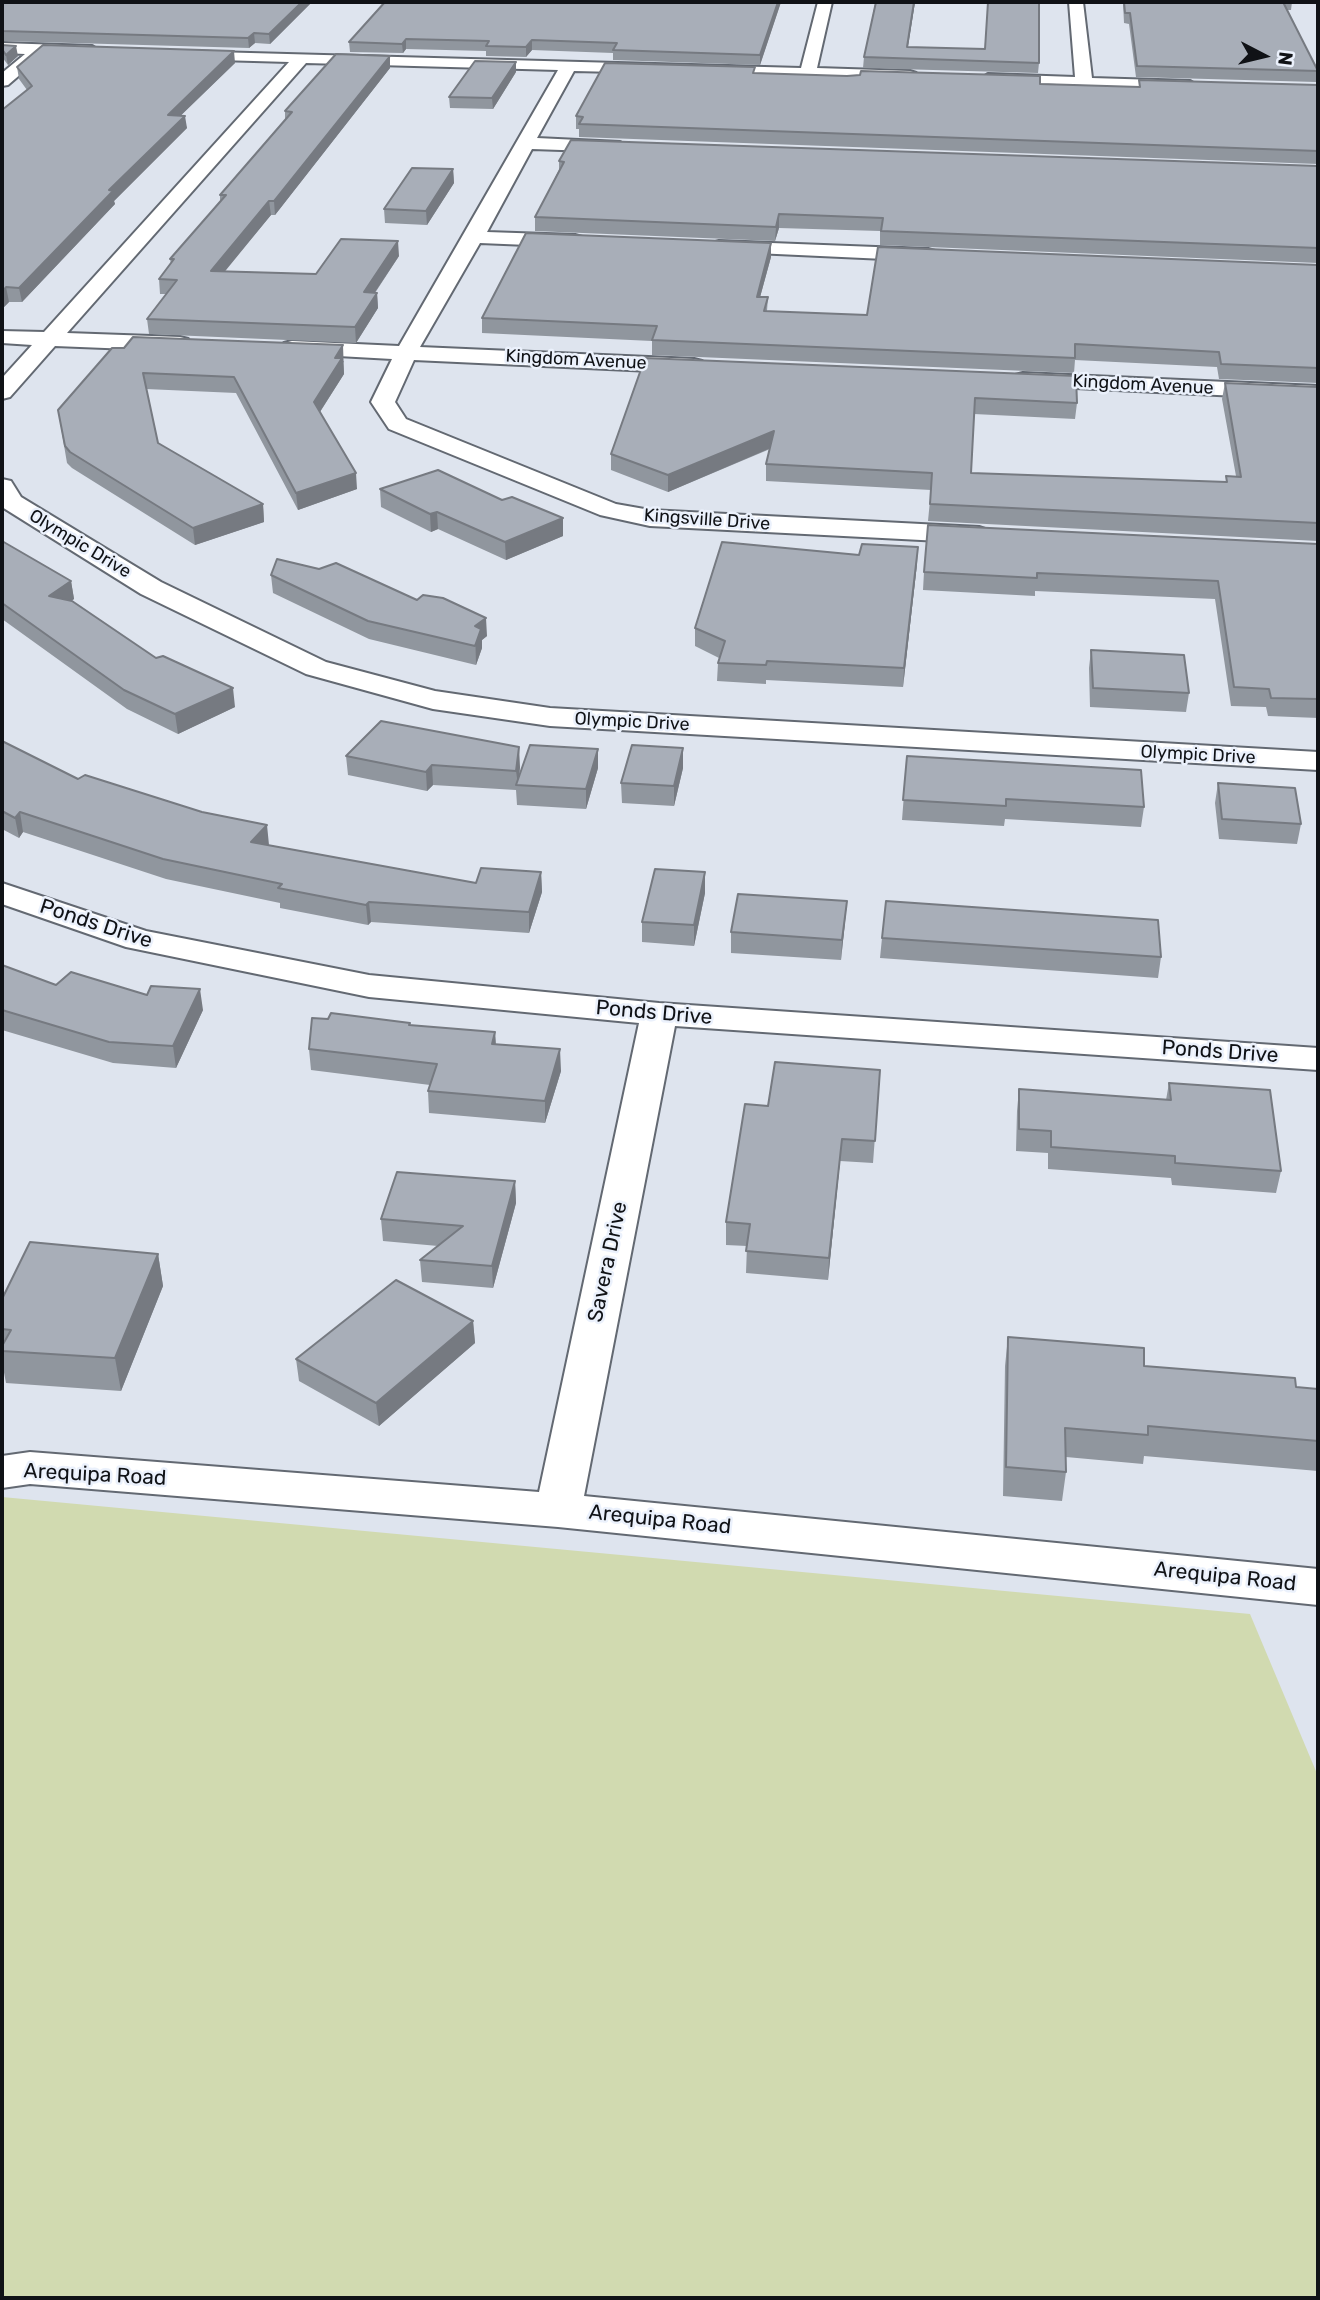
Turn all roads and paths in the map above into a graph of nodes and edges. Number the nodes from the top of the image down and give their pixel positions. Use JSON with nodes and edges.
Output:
{"nodes":[{"id":1,"x":825,"y":2,"type":"edge"},
{"id":2,"x":1076,"y":2,"type":"edge"},
{"id":3,"x":2,"y":48,"type":"edge"},
{"id":4,"x":40,"y":49,"type":"junction"},
{"id":5,"x":109,"y":51,"type":"edge"},
{"id":6,"x":164,"y":53,"type":"edge"},
{"id":7,"x":302,"y":57,"type":"junction"},
{"id":8,"x":568,"y":66,"type":"junction"},
{"id":9,"x":808,"y":73,"type":"junction"},
{"id":10,"x":932,"y":77,"type":"edge"},
{"id":11,"x":974,"y":79,"type":"edge"},
{"id":12,"x":2,"y":81,"type":"edge"},
{"id":13,"x":1084,"y":82,"type":"junction"},
{"id":14,"x":1208,"y":86,"type":"edge"},
{"id":15,"x":524,"y":143,"type":"junction"},
{"id":16,"x":636,"y":147,"type":"edge"},
{"id":17,"x":474,"y":237,"type":"junction"},
{"id":18,"x":599,"y":242,"type":"edge"},
{"id":19,"x":696,"y":246,"type":"edge"},
{"id":20,"x":945,"y":256,"type":"edge"},
{"id":21,"x":2,"y":337,"type":"edge"},
{"id":22,"x":48,"y":339,"type":"junction"},
{"id":23,"x":200,"y":345,"type":"edge"},
{"id":24,"x":268,"y":348,"type":"edge"},
{"id":25,"x":406,"y":353,"type":"junction"},
{"id":26,"x":710,"y":366,"type":"edge"},
{"id":27,"x":1000,"y":379,"type":"edge"},
{"id":28,"x":2,"y":393,"type":"edge"},
{"id":29,"x":1318,"y":393,"type":"edge"},
{"id":30,"x":2,"y":486,"type":"edge"},
{"id":31,"x":998,"y":536,"type":"edge"},
{"id":32,"x":1318,"y":761,"type":"edge"},
{"id":33,"x":2,"y":893,"type":"edge"},
{"id":34,"x":659,"y":1014,"type":"junction"},
{"id":35,"x":1318,"y":1059,"type":"edge"},
{"id":36,"x":2,"y":1472,"type":"edge"},
{"id":37,"x":558,"y":1510,"type":"junction"},
{"id":38,"x":1318,"y":1587,"type":"edge"}],
"edges":[{"from":1,"to":9,"type":"street"},
{"from":2,"to":13,"type":"street"},
{"from":3,"to":4,"type":"street"},
{"from":4,"to":5,"type":"street"},
{"from":4,"to":12,"type":"street"},
{"from":6,"to":7,"type":"street"},
{"from":7,"to":8,"type":"street"},
{"from":7,"to":22,"type":"street"},
{"from":8,"to":9,"type":"street"},
{"from":8,"to":15,"type":"street","name":"Kingsville Drive"},
{"from":9,"to":10,"type":"street"},
{"from":11,"to":13,"type":"street"},
{"from":13,"to":14,"type":"street"},
{"from":15,"to":16,"type":"street"},
{"from":15,"to":17,"type":"street","name":"Kingsville Drive"},
{"from":17,"to":18,"type":"street"},
{"from":17,"to":25,"type":"street","name":"Kingsville Drive"},
{"from":19,"to":20,"type":"street"},
{"from":21,"to":22,"type":"street"},
{"from":22,"to":23,"type":"street"},
{"from":22,"to":28,"type":"street"},
{"from":24,"to":25,"type":"street","name":"Kingdom Avenue"},
{"from":25,"to":26,"type":"street","name":"Kingdom Avenue"},
{"from":25,"to":31,"type":"street","name":"Kingsville Drive"},
{"from":27,"to":29,"type":"street","name":"Kingdom Avenue"},
{"from":30,"to":32,"type":"street","name":"Olympic Drive"},
{"from":33,"to":34,"type":"street","name":"Ponds Drive"},
{"from":34,"to":35,"type":"street","name":"Ponds Drive"},
{"from":34,"to":37,"type":"street","name":"Savera Drive"},
{"from":36,"to":37,"type":"street","name":"Arequipa Road"},
{"from":37,"to":38,"type":"street","name":"Arequipa Road"}]}
